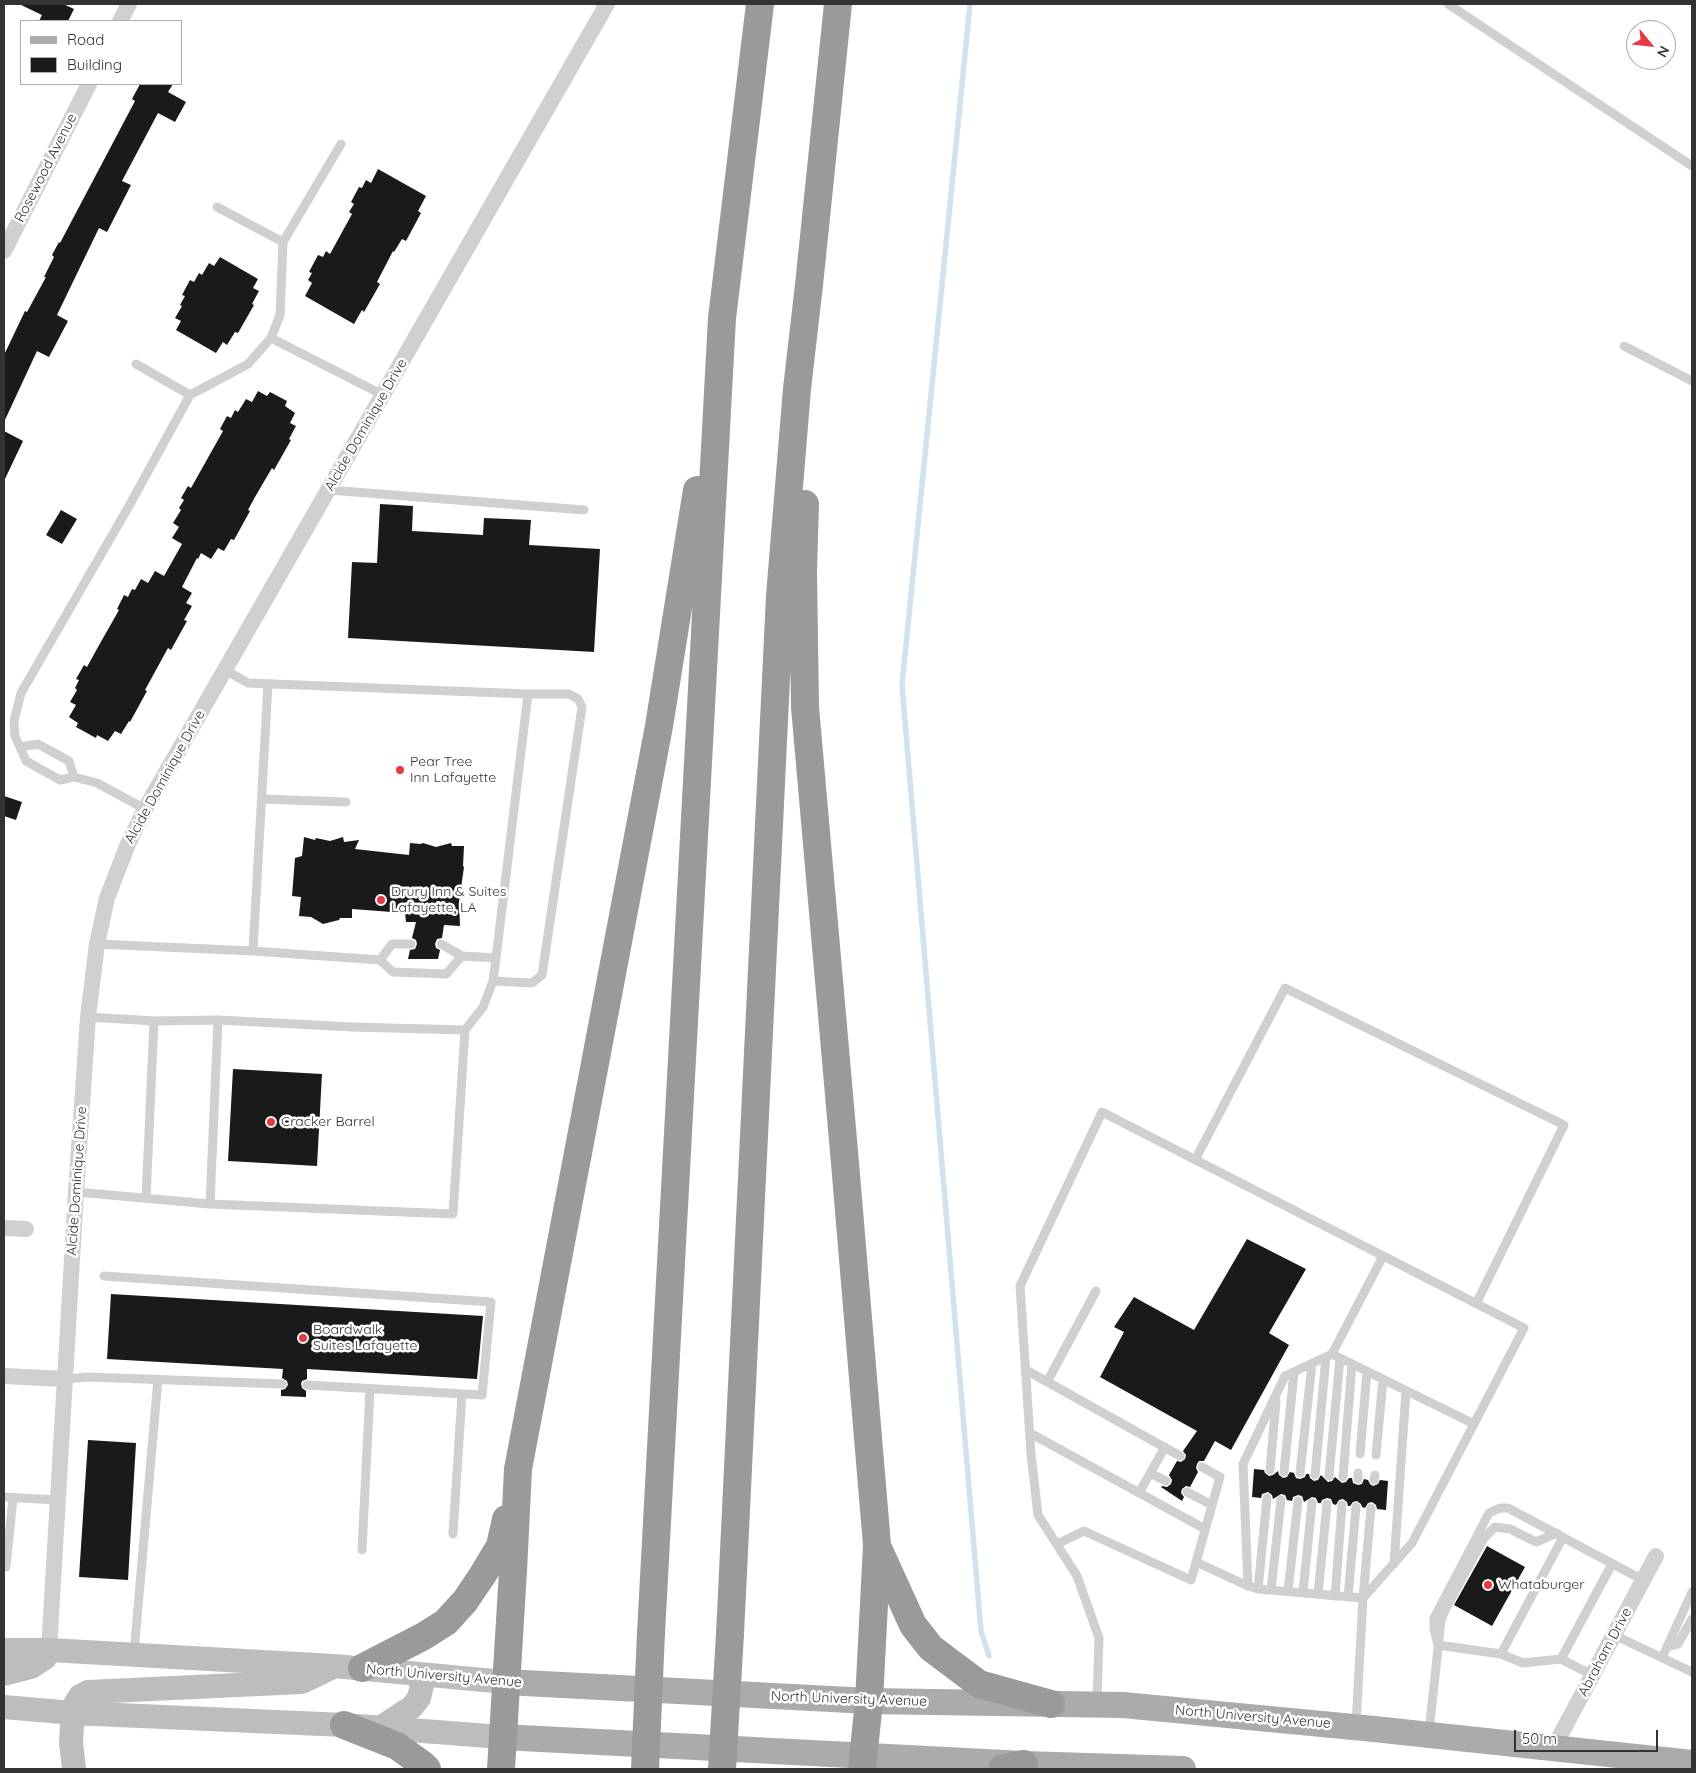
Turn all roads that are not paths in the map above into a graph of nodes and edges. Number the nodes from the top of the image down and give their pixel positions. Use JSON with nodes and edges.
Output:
{"nodes":[{"id":1,"x":129,"y":4,"type":"edge"},
{"id":2,"x":607,"y":4,"type":"edge"},
{"id":3,"x":760,"y":4,"type":"edge"},
{"id":4,"x":838,"y":4,"type":"edge"},
{"id":5,"x":1448,"y":4,"type":"edge"},
{"id":6,"x":121,"y":20,"type":"edge"},
{"id":7,"x":88,"y":85,"type":"edge"},
{"id":8,"x":341,"y":144,"type":"dead end"},
{"id":9,"x":1692,"y":166,"type":"edge"},
{"id":10,"x":217,"y":207,"type":"dead end"},
{"id":11,"x":283,"y":242,"type":"junction"},
{"id":12,"x":4,"y":251,"type":"edge"},
{"id":13,"x":809,"y":285,"type":"junction"},
{"id":14,"x":722,"y":318,"type":"junction"},
{"id":15,"x":271,"y":338,"type":"junction"},
{"id":16,"x":1624,"y":346,"type":"dead end"},
{"id":17,"x":136,"y":364,"type":"dead end"},
{"id":18,"x":1692,"y":381,"type":"edge"},
{"id":19,"x":190,"y":395,"type":"junction"},
{"id":20,"x":383,"y":395,"type":"junction"},
{"id":21,"x":329,"y":490,"type":"junction"},
{"id":22,"x":584,"y":510,"type":"dead end"},
{"id":23,"x":225,"y":670,"type":"junction"},
{"id":24,"x":268,"y":684,"type":"junction"},
{"id":25,"x":528,"y":694,"type":"junction"},
{"id":26,"x":20,"y":746,"type":"junction"},
{"id":27,"x":74,"y":777,"type":"junction"},
{"id":28,"x":262,"y":799,"type":"junction"},
{"id":29,"x":346,"y":802,"type":"dead end"},
{"id":30,"x":145,"y":809,"type":"junction"},
{"id":31,"x":97,"y":944,"type":"junction"},
{"id":32,"x":411,"y":944,"type":"dead end"},
{"id":33,"x":440,"y":944,"type":"dead end"},
{"id":34,"x":253,"y":951,"type":"junction"},
{"id":35,"x":462,"y":956,"type":"junction"},
{"id":36,"x":496,"y":958,"type":"junction"},
{"id":37,"x":380,"y":960,"type":"junction"},
{"id":38,"x":493,"y":981,"type":"junction"},
{"id":39,"x":88,"y":1017,"type":"junction"},
{"id":40,"x":218,"y":1020,"type":"junction"},
{"id":41,"x":154,"y":1021,"type":"junction"},
{"id":42,"x":465,"y":1030,"type":"junction"},
{"id":43,"x":1195,"y":1160,"type":"junction"},
{"id":44,"x":76,"y":1192,"type":"junction"},
{"id":45,"x":146,"y":1198,"type":"junction"},
{"id":46,"x":210,"y":1204,"type":"junction"},
{"id":47,"x":4,"y":1228,"type":"edge"},
{"id":48,"x":26,"y":1229,"type":"dead end"},
{"id":49,"x":1383,"y":1256,"type":"junction"},
{"id":50,"x":104,"y":1276,"type":"dead end"},
{"id":51,"x":1096,"y":1291,"type":"dead end"},
{"id":52,"x":1476,"y":1304,"type":"junction"},
{"id":53,"x":1333,"y":1356,"type":"junction"},
{"id":54,"x":1312,"y":1364,"type":"junction"},
{"id":55,"x":1352,"y":1364,"type":"junction"},
{"id":56,"x":1026,"y":1370,"type":"junction"},
{"id":57,"x":1367,"y":1371,"type":"junction"},
{"id":58,"x":1294,"y":1372,"type":"junction"},
{"id":59,"x":4,"y":1376,"type":"edge"},
{"id":60,"x":65,"y":1379,"type":"junction"},
{"id":61,"x":1383,"y":1379,"type":"junction"},
{"id":62,"x":158,"y":1380,"type":"junction"},
{"id":63,"x":1047,"y":1382,"type":"junction"},
{"id":64,"x":282,"y":1384,"type":"dead end"},
{"id":65,"x":308,"y":1385,"type":"dead end"},
{"id":66,"x":370,"y":1389,"type":"junction"},
{"id":67,"x":1406,"y":1391,"type":"junction"},
{"id":68,"x":1277,"y":1393,"type":"junction"},
{"id":69,"x":462,"y":1394,"type":"junction"},
{"id":70,"x":1474,"y":1424,"type":"junction"},
{"id":71,"x":1030,"y":1432,"type":"junction"},
{"id":72,"x":1164,"y":1446,"type":"junction"},
{"id":73,"x":1360,"y":1454,"type":"dead end"},
{"id":74,"x":1376,"y":1455,"type":"dead end"},
{"id":75,"x":1180,"y":1456,"type":"dead end"},
{"id":76,"x":1202,"y":1466,"type":"dead end"},
{"id":77,"x":518,"y":1469,"type":"junction"},
{"id":78,"x":1270,"y":1470,"type":"dead end"},
{"id":79,"x":1284,"y":1472,"type":"dead end"},
{"id":80,"x":1150,"y":1473,"type":"junction"},
{"id":81,"x":1300,"y":1473,"type":"dead end"},
{"id":82,"x":1315,"y":1475,"type":"dead end"},
{"id":83,"x":1329,"y":1476,"type":"dead end"},
{"id":84,"x":1344,"y":1477,"type":"dead end"},
{"id":85,"x":1166,"y":1481,"type":"dead end"},
{"id":86,"x":1187,"y":1492,"type":"dead end"},
{"id":87,"x":1139,"y":1493,"type":"junction"},
{"id":88,"x":8,"y":1498,"type":"edge"},
{"id":89,"x":1267,"y":1498,"type":"dead end"},
{"id":90,"x":57,"y":1500,"type":"junction"},
{"id":91,"x":1281,"y":1500,"type":"dead end"},
{"id":92,"x":1298,"y":1501,"type":"dead end"},
{"id":93,"x":1312,"y":1503,"type":"dead end"},
{"id":94,"x":1326,"y":1504,"type":"dead end"},
{"id":95,"x":1212,"y":1505,"type":"junction"},
{"id":96,"x":1342,"y":1505,"type":"dead end"},
{"id":97,"x":1356,"y":1507,"type":"dead end"},
{"id":98,"x":1372,"y":1508,"type":"dead end"},
{"id":99,"x":1206,"y":1529,"type":"junction"},
{"id":100,"x":453,"y":1534,"type":"dead end"},
{"id":101,"x":1560,"y":1535,"type":"junction"},
{"id":102,"x":1057,"y":1544,"type":"junction"},
{"id":103,"x":876,"y":1546,"type":"junction"},
{"id":104,"x":362,"y":1550,"type":"dead end"},
{"id":105,"x":1656,"y":1556,"type":"dead end"},
{"id":106,"x":1196,"y":1562,"type":"junction"},
{"id":107,"x":1394,"y":1564,"type":"junction"},
{"id":108,"x":1612,"y":1564,"type":"junction"},
{"id":109,"x":4,"y":1567,"type":"edge"},
{"id":110,"x":1643,"y":1580,"type":"junction"},
{"id":111,"x":1248,"y":1586,"type":"junction"},
{"id":112,"x":1258,"y":1589,"type":"junction"},
{"id":113,"x":1271,"y":1590,"type":"junction"},
{"id":114,"x":1288,"y":1591,"type":"junction"},
{"id":115,"x":1303,"y":1592,"type":"junction"},
{"id":116,"x":1692,"y":1592,"type":"edge"},
{"id":117,"x":1318,"y":1594,"type":"junction"},
{"id":118,"x":1335,"y":1596,"type":"junction"},
{"id":119,"x":1348,"y":1597,"type":"junction"},
{"id":120,"x":1363,"y":1598,"type":"junction"},
{"id":121,"x":1692,"y":1619,"type":"edge"},
{"id":122,"x":1614,"y":1635,"type":"junction"},
{"id":123,"x":1438,"y":1645,"type":"junction"},
{"id":124,"x":1667,"y":1647,"type":"junction"},
{"id":125,"x":4,"y":1650,"type":"edge"},
{"id":126,"x":49,"y":1650,"type":"junction"},
{"id":127,"x":1501,"y":1654,"type":"junction"},
{"id":128,"x":134,"y":1655,"type":"junction"},
{"id":129,"x":1662,"y":1658,"type":"junction"},
{"id":130,"x":1561,"y":1660,"type":"junction"},
{"id":131,"x":334,"y":1666,"type":"junction"},
{"id":132,"x":362,"y":1668,"type":"junction"},
{"id":133,"x":1692,"y":1672,"type":"edge"},
{"id":134,"x":4,"y":1674,"type":"edge"},
{"id":135,"x":420,"y":1674,"type":"junction"},
{"id":136,"x":1592,"y":1675,"type":"junction"},
{"id":137,"x":505,"y":1682,"type":"junction"},
{"id":138,"x":869,"y":1701,"type":"junction"},
{"id":139,"x":1051,"y":1704,"type":"junction"},
{"id":140,"x":1097,"y":1704,"type":"junction"},
{"id":141,"x":4,"y":1707,"type":"edge"},
{"id":142,"x":73,"y":1713,"type":"junction"},
{"id":143,"x":344,"y":1725,"type":"junction"},
{"id":144,"x":1356,"y":1727,"type":"junction"},
{"id":145,"x":380,"y":1728,"type":"junction"},
{"id":146,"x":1429,"y":1734,"type":"junction"},
{"id":147,"x":502,"y":1737,"type":"junction"},
{"id":148,"x":1692,"y":1746,"type":"edge"},
{"id":149,"x":1554,"y":1747,"type":"junction"},
{"id":150,"x":1627,"y":1756,"type":"junction"},
{"id":151,"x":862,"y":1763,"type":"edge"},
{"id":152,"x":1692,"y":1763,"type":"edge"},
{"id":153,"x":1013,"y":1767,"type":"edge"},
{"id":154,"x":1081,"y":1768,"type":"edge"},
{"id":155,"x":74,"y":1769,"type":"edge"},
{"id":156,"x":427,"y":1769,"type":"edge"},
{"id":157,"x":500,"y":1769,"type":"edge"},
{"id":158,"x":645,"y":1769,"type":"edge"},
{"id":159,"x":722,"y":1769,"type":"edge"},
{"id":160,"x":1168,"y":1769,"type":"edge"},
{"id":161,"x":1183,"y":1769,"type":"edge"}],
"edges":[{"from":1,"to":6,"type":"street"},
{"from":2,"to":20,"type":"street","name":"Alcide Dominique Drive"},
{"from":3,"to":14,"type":"highway"},
{"from":4,"to":13,"type":"highway"},
{"from":5,"to":9,"type":"lane"},
{"from":7,"to":12,"type":"street","name":"Rosewood Avenue"},
{"from":8,"to":11,"type":"lane"},
{"from":10,"to":11,"type":"lane"},
{"from":11,"to":15,"type":"lane"},
{"from":13,"to":103,"type":"highway"},
{"from":13,"to":159,"type":"highway","bridge":true},
{"from":14,"to":77,"type":"highway"},
{"from":14,"to":158,"type":"highway","bridge":true},
{"from":15,"to":19,"type":"lane"},
{"from":15,"to":20,"type":"lane"},
{"from":16,"to":18,"type":"lane"},
{"from":17,"to":19,"type":"lane"},
{"from":19,"to":26,"type":"lane"},
{"from":20,"to":21,"type":"street","name":"Alcide Dominique Drive"},
{"from":21,"to":22,"type":"lane"},
{"from":21,"to":23,"type":"street","name":"Alcide Dominique Drive"},
{"from":23,"to":24,"type":"lane"},
{"from":23,"to":30,"type":"street","name":"Alcide Dominique Drive"},
{"from":24,"to":25,"type":"lane"},
{"from":24,"to":28,"type":"lane"},
{"from":25,"to":36,"type":"lane"},
{"from":25,"to":38,"type":"lane"},
{"from":26,"to":27,"type":"lane"},
{"from":26,"to":27,"type":"lane"},
{"from":27,"to":30,"type":"lane"},
{"from":28,"to":29,"type":"lane"},
{"from":28,"to":34,"type":"lane"},
{"from":30,"to":31,"type":"street","name":"Alcide Dominique Drive"},
{"from":31,"to":34,"type":"lane"},
{"from":31,"to":39,"type":"street","name":"Alcide Dominique Drive"},
{"from":32,"to":37,"type":"lane"},
{"from":33,"to":35,"type":"lane"},
{"from":34,"to":37,"type":"lane"},
{"from":35,"to":36,"type":"lane"},
{"from":35,"to":37,"type":"lane"},
{"from":36,"to":38,"type":"lane"},
{"from":38,"to":42,"type":"lane"},
{"from":39,"to":41,"type":"lane"},
{"from":39,"to":44,"type":"street","name":"Alcide Dominique Drive"},
{"from":40,"to":41,"type":"lane"},
{"from":40,"to":42,"type":"lane"},
{"from":40,"to":46,"type":"lane"},
{"from":41,"to":45,"type":"lane"},
{"from":42,"to":46,"type":"lane"},
{"from":43,"to":49,"type":"lane"},
{"from":43,"to":52,"type":"lane"},
{"from":43,"to":56,"type":"lane"},
{"from":44,"to":45,"type":"lane"},
{"from":44,"to":60,"type":"street","name":"Alcide Dominique Drive"},
{"from":45,"to":46,"type":"lane"},
{"from":47,"to":48,"type":"street"},
{"from":49,"to":52,"type":"lane"},
{"from":49,"to":53,"type":"lane"},
{"from":50,"to":69,"type":"lane"},
{"from":51,"to":63,"type":"lane"},
{"from":52,"to":70,"type":"lane"},
{"from":53,"to":54,"type":"lane"},
{"from":53,"to":55,"type":"lane"},
{"from":53,"to":82,"type":"lane"},
{"from":53,"to":83,"type":"lane"},
{"from":54,"to":58,"type":"lane"},
{"from":54,"to":81,"type":"lane"},
{"from":55,"to":57,"type":"lane"},
{"from":55,"to":84,"type":"lane"},
{"from":56,"to":63,"type":"lane"},
{"from":56,"to":71,"type":"lane"},
{"from":57,"to":61,"type":"lane"},
{"from":57,"to":73,"type":"lane"},
{"from":58,"to":68,"type":"lane"},
{"from":58,"to":79,"type":"lane"},
{"from":59,"to":60,"type":"street"},
{"from":60,"to":62,"type":"lane"},
{"from":60,"to":90,"type":"street","name":"Alcide Dominique Drive"},
{"from":61,"to":67,"type":"lane"},
{"from":61,"to":74,"type":"lane"},
{"from":62,"to":64,"type":"lane"},
{"from":62,"to":128,"type":"lane"},
{"from":63,"to":72,"type":"lane"},
{"from":65,"to":66,"type":"lane"},
{"from":66,"to":69,"type":"lane"},
{"from":66,"to":104,"type":"lane"},
{"from":67,"to":70,"type":"lane"},
{"from":67,"to":107,"type":"lane"},
{"from":68,"to":78,"type":"lane"},
{"from":68,"to":111,"type":"lane"},
{"from":69,"to":100,"type":"lane"},
{"from":70,"to":107,"type":"lane"},
{"from":71,"to":87,"type":"lane"},
{"from":71,"to":102,"type":"lane"},
{"from":72,"to":75,"type":"lane"},
{"from":72,"to":80,"type":"lane"},
{"from":76,"to":95,"type":"lane"},
{"from":77,"to":132,"type":"highway"},
{"from":77,"to":137,"type":"highway"},
{"from":80,"to":85,"type":"lane"},
{"from":80,"to":87,"type":"lane"},
{"from":86,"to":95,"type":"lane"},
{"from":87,"to":99,"type":"lane"},
{"from":88,"to":90,"type":"lane"},
{"from":88,"to":109,"type":"lane"},
{"from":89,"to":112,"type":"lane"},
{"from":90,"to":126,"type":"street","name":"Alcide Dominique Drive"},
{"from":91,"to":113,"type":"lane"},
{"from":92,"to":114,"type":"lane"},
{"from":93,"to":115,"type":"lane"},
{"from":94,"to":117,"type":"lane"},
{"from":95,"to":99,"type":"lane"},
{"from":96,"to":118,"type":"lane"},
{"from":97,"to":119,"type":"lane"},
{"from":98,"to":120,"type":"lane"},
{"from":99,"to":106,"type":"lane"},
{"from":101,"to":108,"type":"lane"},
{"from":101,"to":123,"type":"lane"},
{"from":101,"to":123,"type":"lane"},
{"from":101,"to":127,"type":"lane"},
{"from":102,"to":106,"type":"lane"},
{"from":102,"to":140,"type":"lane"},
{"from":103,"to":138,"type":"highway"},
{"from":103,"to":139,"type":"highway"},
{"from":105,"to":110,"type":"street","name":"Abraham Drive"},
{"from":106,"to":111,"type":"lane"},
{"from":107,"to":120,"type":"lane"},
{"from":108,"to":110,"type":"lane"},
{"from":108,"to":130,"type":"lane"},
{"from":110,"to":122,"type":"street","name":"Abraham Drive"},
{"from":111,"to":112,"type":"lane"},
{"from":112,"to":113,"type":"lane"},
{"from":113,"to":114,"type":"lane"},
{"from":114,"to":115,"type":"lane"},
{"from":115,"to":117,"type":"lane"},
{"from":116,"to":124,"type":"lane"},
{"from":117,"to":118,"type":"lane"},
{"from":118,"to":119,"type":"lane"},
{"from":119,"to":120,"type":"lane"},
{"from":120,"to":144,"type":"lane"},
{"from":121,"to":124,"type":"lane"},
{"from":122,"to":129,"type":"lane"},
{"from":122,"to":136,"type":"street","name":"Abraham Drive"},
{"from":123,"to":127,"type":"lane"},
{"from":123,"to":146,"type":"lane"},
{"from":124,"to":129,"type":"lane"},
{"from":125,"to":126,"type":"main road","name":"North University Avenue"},
{"from":126,"to":128,"type":"main road","name":"North University Avenue"},
{"from":126,"to":134,"type":"main road"},
{"from":127,"to":130,"type":"lane"},
{"from":128,"to":131,"type":"main road","name":"North University Avenue"},
{"from":129,"to":133,"type":"lane"},
{"from":130,"to":136,"type":"lane"},
{"from":131,"to":132,"type":"main road","name":"North University Avenue"},
{"from":131,"to":142,"type":"main road"},
{"from":132,"to":135,"type":"main road","name":"North University Avenue"},
{"from":135,"to":137,"type":"main road","name":"North University Avenue"},
{"from":135,"to":145,"type":"main road"},
{"from":136,"to":149,"type":"street","name":"Abraham Drive"},
{"from":137,"to":138,"type":"main road","name":"North University Avenue"},
{"from":137,"to":147,"type":"highway"},
{"from":138,"to":139,"type":"main road","name":"North University Avenue"},
{"from":138,"to":151,"type":"highway"},
{"from":139,"to":140,"type":"main road","name":"North University Avenue"},
{"from":140,"to":144,"type":"main road","name":"North University Avenue"},
{"from":141,"to":142,"type":"main road"},
{"from":142,"to":143,"type":"main road"},
{"from":142,"to":155,"type":"main road"},
{"from":143,"to":145,"type":"main road"},
{"from":143,"to":156,"type":"highway"},
{"from":144,"to":146,"type":"main road","name":"North University Avenue"},
{"from":145,"to":147,"type":"main road"},
{"from":146,"to":149,"type":"main road","name":"North University Avenue"},
{"from":147,"to":151,"type":"main road"},
{"from":147,"to":157,"type":"highway"},
{"from":148,"to":150,"type":"main road"},
{"from":149,"to":150,"type":"main road","name":"North University Avenue"},
{"from":150,"to":152,"type":"main road","name":"North University Avenue"},
{"from":151,"to":153,"type":"main road"},
{"from":153,"to":154,"type":"main road"},
{"from":154,"to":160,"type":"main road"},
{"from":160,"to":161,"type":"main road"}]}
